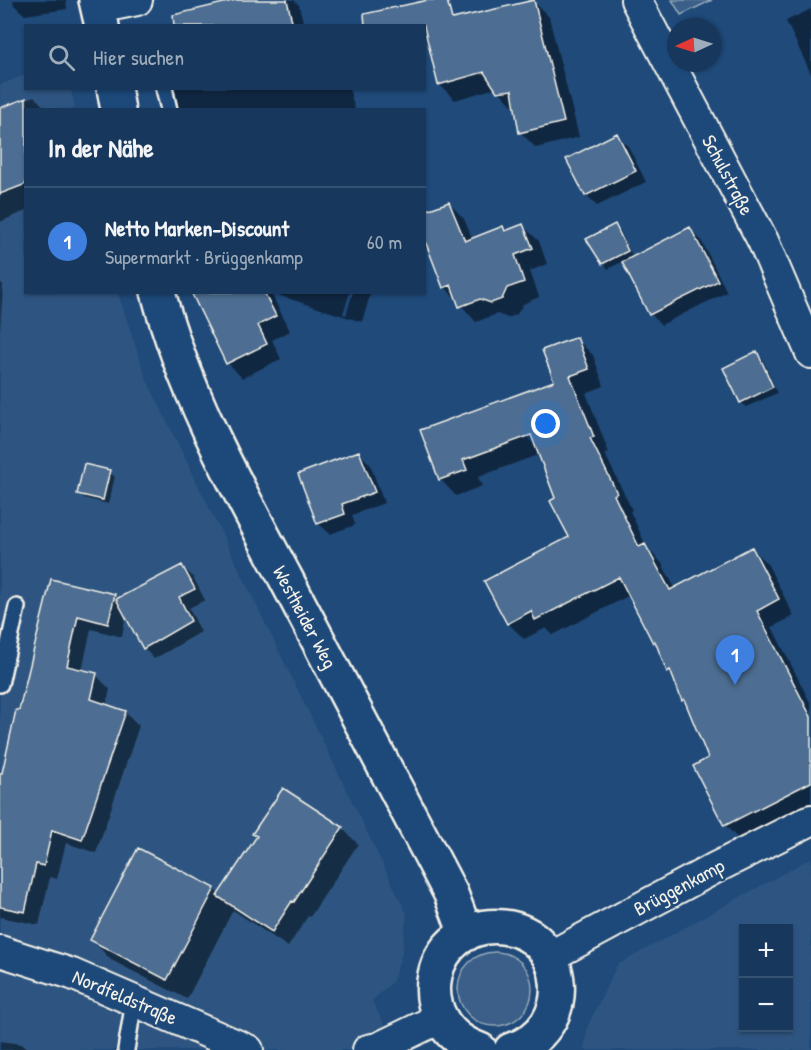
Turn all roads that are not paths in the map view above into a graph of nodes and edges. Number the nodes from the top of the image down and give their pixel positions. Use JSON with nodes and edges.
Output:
{"nodes":[{"id":1,"x":137,"y":0,"type":"edge"},
{"id":2,"x":636,"y":0,"type":"edge"},
{"id":3,"x":99,"y":11,"type":"edge"},
{"id":4,"x":114,"y":90,"type":"edge"},
{"id":5,"x":164,"y":90,"type":"edge"},
{"id":6,"x":118,"y":108,"type":"edge"},
{"id":7,"x":169,"y":108,"type":"edge"},
{"id":8,"x":159,"y":294,"type":"edge"},
{"id":9,"x":811,"y":353,"type":"edge"},
{"id":10,"x":17,"y":607,"type":"dead end"},
{"id":11,"x":0,"y":684,"type":"edge"},
{"id":12,"x":811,"y":820,"type":"edge"},
{"id":13,"x":466,"y":934,"type":"junction"},
{"id":14,"x":0,"y":951,"type":"edge"},
{"id":15,"x":549,"y":957,"type":"junction"},
{"id":16,"x":134,"y":1001,"type":"junction"},
{"id":17,"x":440,"y":1018,"type":"junction"},
{"id":18,"x":519,"y":1049,"type":"edge"},
{"id":19,"x":126,"y":1050,"type":"edge"},
{"id":20,"x":248,"y":1050,"type":"edge"},
{"id":21,"x":368,"y":1050,"type":"edge"},
{"id":22,"x":480,"y":1050,"type":"edge"}],
"edges":[{"from":1,"to":3,"type":"street"},
{"from":2,"to":9,"type":"street","name":"Schulstraße"},
{"from":4,"to":6,"type":"main road"},
{"from":5,"to":7,"type":"lane"},
{"from":8,"to":13,"type":"main road","name":"Westheider Weg"},
{"from":10,"to":11,"type":"lane"},
{"from":12,"to":15,"type":"street","name":"Brüggenkamp"},
{"from":13,"to":15,"type":"main road"},
{"from":13,"to":17,"type":"main road"},
{"from":14,"to":16,"type":"street","name":"Nordfeldstraße"},
{"from":15,"to":18,"type":"main road"},
{"from":16,"to":19,"type":"lane"},
{"from":16,"to":20,"type":"street","name":"Nordfeldstraße"},
{"from":17,"to":21,"type":"street"},
{"from":17,"to":22,"type":"main road"}]}
